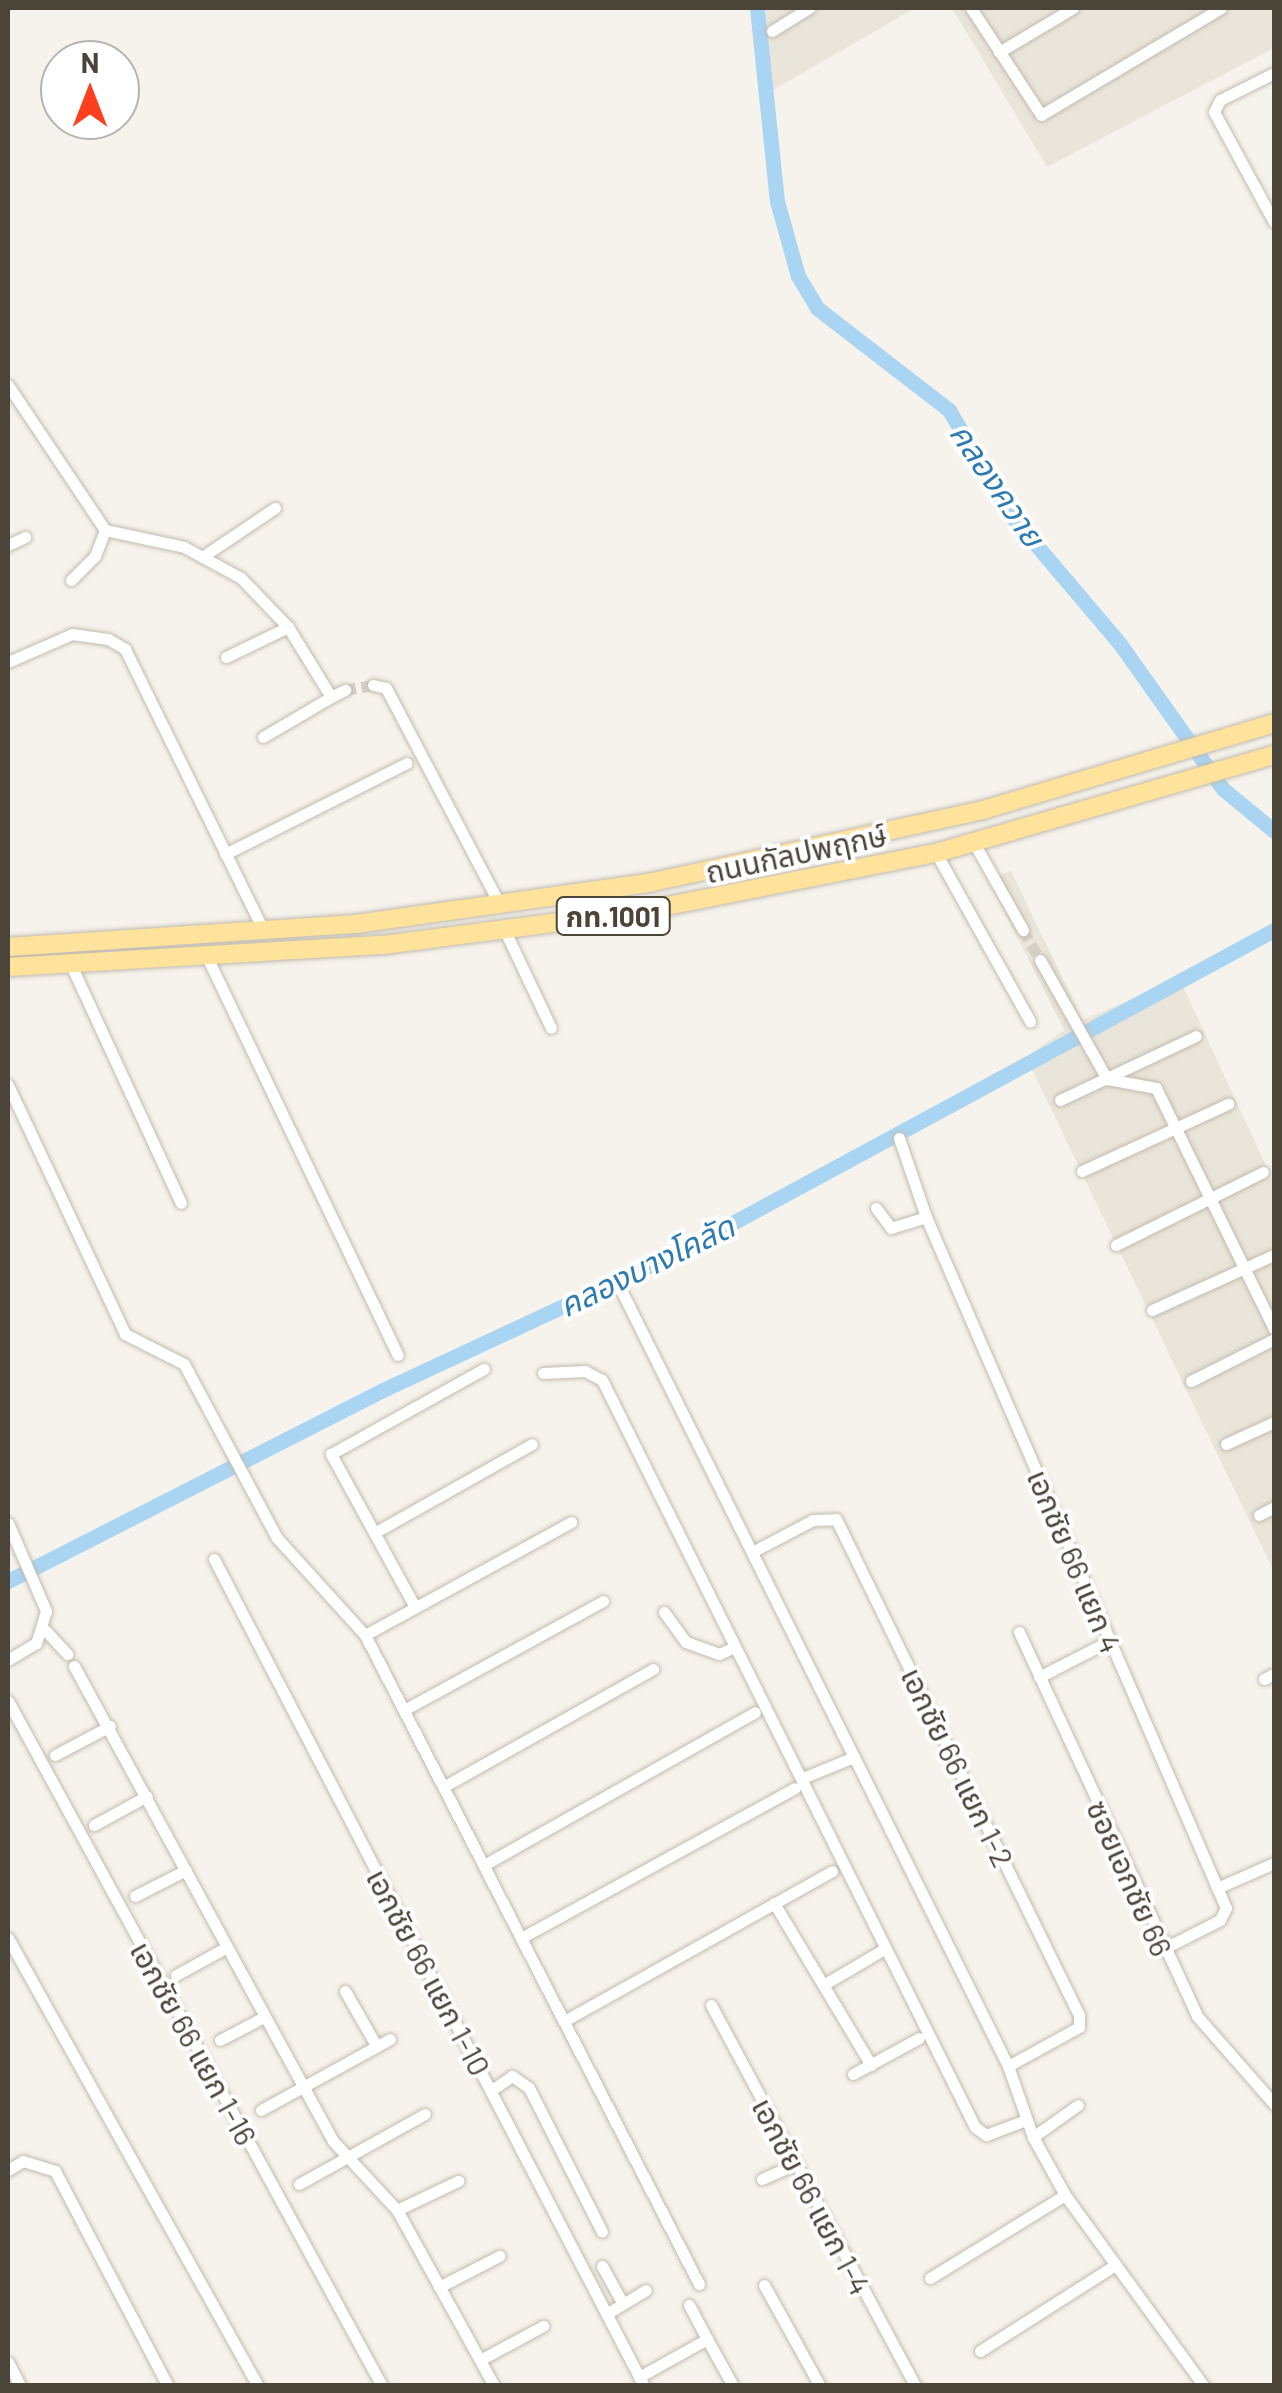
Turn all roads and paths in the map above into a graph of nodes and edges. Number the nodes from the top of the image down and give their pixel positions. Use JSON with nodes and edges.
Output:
{"nodes":[{"id":1,"x":809,"y":8,"type":"edge"},
{"id":2,"x":971,"y":8,"type":"edge"},
{"id":3,"x":1073,"y":8,"type":"edge"},
{"id":4,"x":1221,"y":8,"type":"edge"},
{"id":5,"x":772,"y":30,"type":"dead end"},
{"id":6,"x":999,"y":52,"type":"junction"},
{"id":7,"x":1274,"y":73,"type":"edge"},
{"id":8,"x":1274,"y":218,"type":"edge"},
{"id":9,"x":8,"y":385,"type":"edge"},
{"id":10,"x":275,"y":508,"type":"dead end"},
{"id":11,"x":105,"y":530,"type":"junction"},
{"id":12,"x":25,"y":537,"type":"dead end"},
{"id":13,"x":8,"y":545,"type":"edge"},
{"id":14,"x":202,"y":557,"type":"junction"},
{"id":15,"x":71,"y":580,"type":"dead end"},
{"id":16,"x":288,"y":627,"type":"junction"},
{"id":17,"x":226,"y":656,"type":"dead end"},
{"id":18,"x":8,"y":662,"type":"edge"},
{"id":19,"x":374,"y":685,"type":"dead end"},
{"id":20,"x":345,"y":690,"type":"tunnel mouth"},
{"id":21,"x":331,"y":697,"type":"junction"},
{"id":22,"x":1274,"y":723,"type":"edge"},
{"id":23,"x":263,"y":737,"type":"dead end"},
{"id":24,"x":1274,"y":755,"type":"edge"},
{"id":25,"x":407,"y":764,"type":"dead end"},
{"id":26,"x":974,"y":843,"type":"junction"},
{"id":27,"x":936,"y":853,"type":"junction"},
{"id":28,"x":224,"y":854,"type":"junction"},
{"id":29,"x":500,"y":905,"type":"junction"},
{"id":30,"x":1023,"y":930,"type":"tunnel mouth"},
{"id":31,"x":505,"y":931,"type":"junction"},
{"id":32,"x":264,"y":932,"type":"junction"},
{"id":33,"x":8,"y":946,"type":"edge"},
{"id":34,"x":208,"y":959,"type":"junction"},
{"id":35,"x":1040,"y":960,"type":"tunnel mouth"},
{"id":36,"x":71,"y":965,"type":"junction"},
{"id":37,"x":8,"y":967,"type":"edge"},
{"id":38,"x":1030,"y":1021,"type":"dead end"},
{"id":39,"x":551,"y":1028,"type":"dead end"},
{"id":40,"x":1196,"y":1036,"type":"dead end"},
{"id":41,"x":1107,"y":1079,"type":"junction"},
{"id":42,"x":8,"y":1085,"type":"edge"},
{"id":43,"x":1060,"y":1100,"type":"dead end"},
{"id":44,"x":1228,"y":1104,"type":"dead end"},
{"id":45,"x":1176,"y":1129,"type":"junction"},
{"id":46,"x":899,"y":1138,"type":"dead end"},
{"id":47,"x":1082,"y":1171,"type":"dead end"},
{"id":48,"x":1263,"y":1172,"type":"dead end"},
{"id":49,"x":1210,"y":1196,"type":"junction"},
{"id":50,"x":182,"y":1203,"type":"dead end"},
{"id":51,"x":876,"y":1208,"type":"dead end"},
{"id":52,"x":926,"y":1217,"type":"junction"},
{"id":53,"x":1116,"y":1245,"type":"dead end"},
{"id":54,"x":1274,"y":1255,"type":"edge"},
{"id":55,"x":1245,"y":1269,"type":"junction"},
{"id":56,"x":618,"y":1284,"type":"dead end"},
{"id":57,"x":1152,"y":1310,"type":"dead end"},
{"id":58,"x":1274,"y":1329,"type":"edge"},
{"id":59,"x":1274,"y":1340,"type":"edge"},
{"id":60,"x":398,"y":1356,"type":"dead end"},
{"id":61,"x":484,"y":1369,"type":"dead end"},
{"id":62,"x":543,"y":1373,"type":"dead end"},
{"id":63,"x":1191,"y":1381,"type":"dead end"},
{"id":64,"x":1274,"y":1422,"type":"edge"},
{"id":65,"x":532,"y":1444,"type":"dead end"},
{"id":66,"x":1226,"y":1444,"type":"dead end"},
{"id":67,"x":1274,"y":1507,"type":"edge"},
{"id":68,"x":1259,"y":1514,"type":"dead end"},
{"id":69,"x":571,"y":1522,"type":"dead end"},
{"id":70,"x":8,"y":1523,"type":"edge"},
{"id":71,"x":374,"y":1533,"type":"junction"},
{"id":72,"x":752,"y":1552,"type":"junction"},
{"id":73,"x":214,"y":1559,"type":"dead end"},
{"id":74,"x":603,"y":1601,"type":"dead end"},
{"id":75,"x":415,"y":1608,"type":"junction"},
{"id":76,"x":664,"y":1612,"type":"dead end"},
{"id":77,"x":45,"y":1630,"type":"junction"},
{"id":78,"x":1019,"y":1632,"type":"dead end"},
{"id":79,"x":365,"y":1635,"type":"junction"},
{"id":80,"x":1109,"y":1642,"type":"junction"},
{"id":81,"x":735,"y":1648,"type":"junction"},
{"id":82,"x":67,"y":1654,"type":"dead end"},
{"id":83,"x":8,"y":1660,"type":"edge"},
{"id":84,"x":74,"y":1666,"type":"dead end"},
{"id":85,"x":653,"y":1669,"type":"dead end"},
{"id":86,"x":1039,"y":1677,"type":"junction"},
{"id":87,"x":8,"y":1701,"type":"edge"},
{"id":88,"x":404,"y":1710,"type":"junction"},
{"id":89,"x":755,"y":1712,"type":"dead end"},
{"id":90,"x":110,"y":1726,"type":"junction"},
{"id":91,"x":55,"y":1755,"type":"dead end"},
{"id":92,"x":854,"y":1757,"type":"junction"},
{"id":93,"x":804,"y":1777,"type":"junction"},
{"id":94,"x":444,"y":1787,"type":"junction"},
{"id":95,"x":795,"y":1788,"type":"dead end"},
{"id":96,"x":147,"y":1796,"type":"junction"},
{"id":97,"x":94,"y":1825,"type":"dead end"},
{"id":98,"x":1274,"y":1863,"type":"edge"},
{"id":99,"x":484,"y":1865,"type":"junction"},
{"id":100,"x":186,"y":1870,"type":"junction"},
{"id":101,"x":832,"y":1871,"type":"dead end"},
{"id":102,"x":1217,"y":1888,"type":"junction"},
{"id":103,"x":134,"y":1896,"type":"dead end"},
{"id":104,"x":774,"y":1903,"type":"junction"},
{"id":105,"x":8,"y":1938,"type":"edge"},
{"id":106,"x":521,"y":1938,"type":"junction"},
{"id":107,"x":227,"y":1947,"type":"junction"},
{"id":108,"x":1161,"y":1950,"type":"junction"},
{"id":109,"x":881,"y":1952,"type":"dead end"},
{"id":110,"x":176,"y":1975,"type":"dead end"},
{"id":111,"x":823,"y":1985,"type":"junction"},
{"id":112,"x":345,"y":1991,"type":"dead end"},
{"id":113,"x":711,"y":2005,"type":"dead end"},
{"id":114,"x":262,"y":2018,"type":"junction"},
{"id":115,"x":564,"y":2021,"type":"junction"},
{"id":116,"x":919,"y":2038,"type":"dead end"},
{"id":117,"x":220,"y":2040,"type":"dead end"},
{"id":118,"x":390,"y":2040,"type":"dead end"},
{"id":119,"x":377,"y":2047,"type":"junction"},
{"id":120,"x":871,"y":2065,"type":"junction"},
{"id":121,"x":1008,"y":2066,"type":"junction"},
{"id":122,"x":853,"y":2074,"type":"dead end"},
{"id":123,"x":304,"y":2089,"type":"junction"},
{"id":124,"x":493,"y":2089,"type":"junction"},
{"id":125,"x":1274,"y":2104,"type":"edge"},
{"id":126,"x":1078,"y":2105,"type":"dead end"},
{"id":127,"x":261,"y":2110,"type":"dead end"},
{"id":128,"x":425,"y":2114,"type":"dead end"},
{"id":129,"x":1026,"y":2120,"type":"junction"},
{"id":130,"x":1033,"y":2137,"type":"junction"},
{"id":131,"x":346,"y":2160,"type":"junction"},
{"id":132,"x":795,"y":2164,"type":"junction"},
{"id":133,"x":8,"y":2170,"type":"edge"},
{"id":134,"x":762,"y":2179,"type":"dead end"},
{"id":135,"x":458,"y":2181,"type":"dead end"},
{"id":136,"x":299,"y":2184,"type":"dead end"},
{"id":137,"x":1065,"y":2194,"type":"junction"},
{"id":138,"x":397,"y":2210,"type":"junction"},
{"id":139,"x":602,"y":2232,"type":"dead end"},
{"id":140,"x":500,"y":2256,"type":"dead end"},
{"id":141,"x":1116,"y":2264,"type":"junction"},
{"id":142,"x":602,"y":2266,"type":"dead end"},
{"id":143,"x":930,"y":2278,"type":"dead end"},
{"id":144,"x":699,"y":2284,"type":"dead end"},
{"id":145,"x":764,"y":2285,"type":"dead end"},
{"id":146,"x":440,"y":2287,"type":"junction"},
{"id":147,"x":646,"y":2290,"type":"dead end"},
{"id":148,"x":623,"y":2304,"type":"junction"},
{"id":149,"x":689,"y":2305,"type":"dead end"},
{"id":150,"x":608,"y":2314,"type":"junction"},
{"id":151,"x":543,"y":2326,"type":"dead end"},
{"id":152,"x":707,"y":2339,"type":"junction"},
{"id":153,"x":980,"y":2351,"type":"dead end"},
{"id":154,"x":480,"y":2360,"type":"junction"},
{"id":155,"x":8,"y":2362,"type":"edge"},
{"id":156,"x":641,"y":2381,"type":"edge"},
{"id":157,"x":20,"y":2386,"type":"edge"},
{"id":158,"x":168,"y":2386,"type":"edge"},
{"id":159,"x":258,"y":2386,"type":"edge"},
{"id":160,"x":382,"y":2386,"type":"edge"},
{"id":161,"x":494,"y":2386,"type":"edge"},
{"id":162,"x":733,"y":2386,"type":"edge"},
{"id":163,"x":820,"y":2386,"type":"edge"},
{"id":164,"x":915,"y":2386,"type":"edge"},
{"id":165,"x":1204,"y":2386,"type":"edge"}],
"edges":[{"from":1,"to":5,"type":"street"},
{"from":2,"to":6,"type":"street"},
{"from":3,"to":6,"type":"street"},
{"from":4,"to":6,"type":"street"},
{"from":7,"to":8,"type":"street"},
{"from":9,"to":11,"type":"street"},
{"from":10,"to":14,"type":"street"},
{"from":11,"to":14,"type":"street"},
{"from":11,"to":15,"type":"street"},
{"from":12,"to":13,"type":"street"},
{"from":14,"to":16,"type":"street"},
{"from":16,"to":17,"type":"street"},
{"from":16,"to":21,"type":"street"},
{"from":18,"to":28,"type":"street"},
{"from":19,"to":29,"type":"street"},
{"from":20,"to":21,"type":"street"},
{"from":21,"to":23,"type":"street"},
{"from":22,"to":29,"type":"main road","name":"ถนนกัลปพฤกษ์","number":"กท.1001"},
{"from":24,"to":26,"type":"main road","name":"ถนนกัลปพฤกษ์","number":"กท.1001"},
{"from":25,"to":28,"type":"street"},
{"from":26,"to":27,"type":"main road","name":"ถนนกัลปพฤกษ์","number":"กท.1001"},
{"from":26,"to":30,"type":"street"},
{"from":27,"to":31,"type":"main road","name":"ถนนกัลปพฤกษ์","number":"กท.1001"},
{"from":27,"to":38,"type":"street"},
{"from":28,"to":32,"type":"street"},
{"from":29,"to":32,"type":"main road","name":"ถนนกัลปพฤกษ์","number":"กท.1001"},
{"from":31,"to":34,"type":"main road","name":"ถนนกัลปพฤกษ์","number":"กท.1001"},
{"from":31,"to":39,"type":"street"},
{"from":32,"to":33,"type":"main road","name":"ถนนกัลปพฤกษ์","number":"กท.1001"},
{"from":34,"to":36,"type":"main road","name":"ถนนกัลปพฤกษ์","number":"กท.1001"},
{"from":34,"to":60,"type":"street"},
{"from":35,"to":41,"type":"street"},
{"from":36,"to":37,"type":"main road","name":"ถนนกัลปพฤกษ์","number":"กท.1001"},
{"from":36,"to":50,"type":"street"},
{"from":40,"to":41,"type":"street"},
{"from":41,"to":43,"type":"street"},
{"from":41,"to":45,"type":"street"},
{"from":42,"to":79,"type":"street"},
{"from":44,"to":45,"type":"street"},
{"from":45,"to":47,"type":"street"},
{"from":45,"to":49,"type":"street"},
{"from":46,"to":52,"type":"street","name":"เอกชัย 66 แยก 4"},
{"from":48,"to":49,"type":"street"},
{"from":49,"to":53,"type":"street"},
{"from":49,"to":55,"type":"street"},
{"from":51,"to":52,"type":"street"},
{"from":52,"to":80,"type":"street","name":"เอกชัย 66 แยก 4"},
{"from":54,"to":55,"type":"street"},
{"from":55,"to":57,"type":"street"},
{"from":55,"to":58,"type":"street"},
{"from":56,"to":72,"type":"street"},
{"from":59,"to":63,"type":"street"},
{"from":61,"to":71,"type":"street"},
{"from":62,"to":81,"type":"street"},
{"from":64,"to":66,"type":"street"},
{"from":65,"to":71,"type":"street"},
{"from":67,"to":68,"type":"street"},
{"from":69,"to":75,"type":"street"},
{"from":70,"to":77,"type":"street"},
{"from":71,"to":75,"type":"street"},
{"from":72,"to":92,"type":"street"},
{"from":72,"to":121,"type":"street","name":"เอกชัย 66 แยก 1-2"},
{"from":73,"to":124,"type":"street","name":"เอกชัย 66 แยก 1-10"},
{"from":74,"to":88,"type":"street"},
{"from":75,"to":79,"type":"street"},
{"from":76,"to":81,"type":"street"},
{"from":77,"to":82,"type":"street"},
{"from":77,"to":83,"type":"street"},
{"from":78,"to":86,"type":"street","name":"ซอยเอกชัย 66"},
{"from":79,"to":88,"type":"street"},
{"from":80,"to":86,"type":"street"},
{"from":80,"to":102,"type":"street","name":"เอกชัย 66 แยก 4"},
{"from":81,"to":93,"type":"street"},
{"from":84,"to":90,"type":"street"},
{"from":85,"to":94,"type":"street"},
{"from":86,"to":108,"type":"street","name":"ซอยเอกชัย 66"},
{"from":87,"to":160,"type":"street","name":"เอกชัย 66 แยก 1-16"},
{"from":88,"to":94,"type":"street"},
{"from":89,"to":99,"type":"street"},
{"from":90,"to":91,"type":"street"},
{"from":90,"to":96,"type":"street"},
{"from":92,"to":93,"type":"street"},
{"from":92,"to":121,"type":"street"},
{"from":93,"to":129,"type":"street"},
{"from":94,"to":99,"type":"street"},
{"from":95,"to":106,"type":"street"},
{"from":96,"to":97,"type":"street"},
{"from":96,"to":100,"type":"street"},
{"from":98,"to":102,"type":"street"},
{"from":99,"to":106,"type":"street"},
{"from":100,"to":103,"type":"street"},
{"from":100,"to":107,"type":"street"},
{"from":101,"to":104,"type":"street"},
{"from":102,"to":108,"type":"street"},
{"from":104,"to":111,"type":"street"},
{"from":104,"to":115,"type":"street"},
{"from":105,"to":159,"type":"street"},
{"from":106,"to":115,"type":"street"},
{"from":107,"to":110,"type":"street"},
{"from":107,"to":114,"type":"street"},
{"from":108,"to":125,"type":"street","name":"ซอยเอกชัย 66"},
{"from":109,"to":111,"type":"street"},
{"from":111,"to":120,"type":"street"},
{"from":112,"to":119,"type":"street"},
{"from":113,"to":132,"type":"street","name":"เอกชัย 66 แยก 1-4"},
{"from":114,"to":117,"type":"street"},
{"from":114,"to":123,"type":"street"},
{"from":115,"to":144,"type":"street"},
{"from":116,"to":120,"type":"street"},
{"from":118,"to":119,"type":"street"},
{"from":119,"to":123,"type":"street"},
{"from":120,"to":122,"type":"street"},
{"from":121,"to":129,"type":"street"},
{"from":123,"to":127,"type":"street"},
{"from":123,"to":131,"type":"street"},
{"from":124,"to":139,"type":"street"},
{"from":124,"to":150,"type":"street","name":"เอกชัย 66 แยก 1-10"},
{"from":126,"to":130,"type":"street"},
{"from":128,"to":131,"type":"street"},
{"from":129,"to":130,"type":"street"},
{"from":130,"to":137,"type":"street"},
{"from":131,"to":136,"type":"street"},
{"from":131,"to":138,"type":"street"},
{"from":132,"to":134,"type":"street"},
{"from":132,"to":164,"type":"street","name":"เอกชัย 66 แยก 1-4"},
{"from":133,"to":158,"type":"street"},
{"from":135,"to":138,"type":"street"},
{"from":137,"to":141,"type":"street"},
{"from":137,"to":143,"type":"street"},
{"from":138,"to":146,"type":"street"},
{"from":140,"to":146,"type":"street"},
{"from":141,"to":153,"type":"street"},
{"from":141,"to":165,"type":"street"},
{"from":142,"to":148,"type":"street"},
{"from":145,"to":163,"type":"street"},
{"from":146,"to":154,"type":"street"},
{"from":147,"to":148,"type":"street"},
{"from":148,"to":150,"type":"street"},
{"from":149,"to":152,"type":"street"},
{"from":150,"to":156,"type":"street","name":"เอกชัย 66 แยก 1-10"},
{"from":151,"to":154,"type":"street"},
{"from":152,"to":156,"type":"street"},
{"from":152,"to":162,"type":"street"},
{"from":154,"to":161,"type":"street"},
{"from":155,"to":157,"type":"street"}]}
